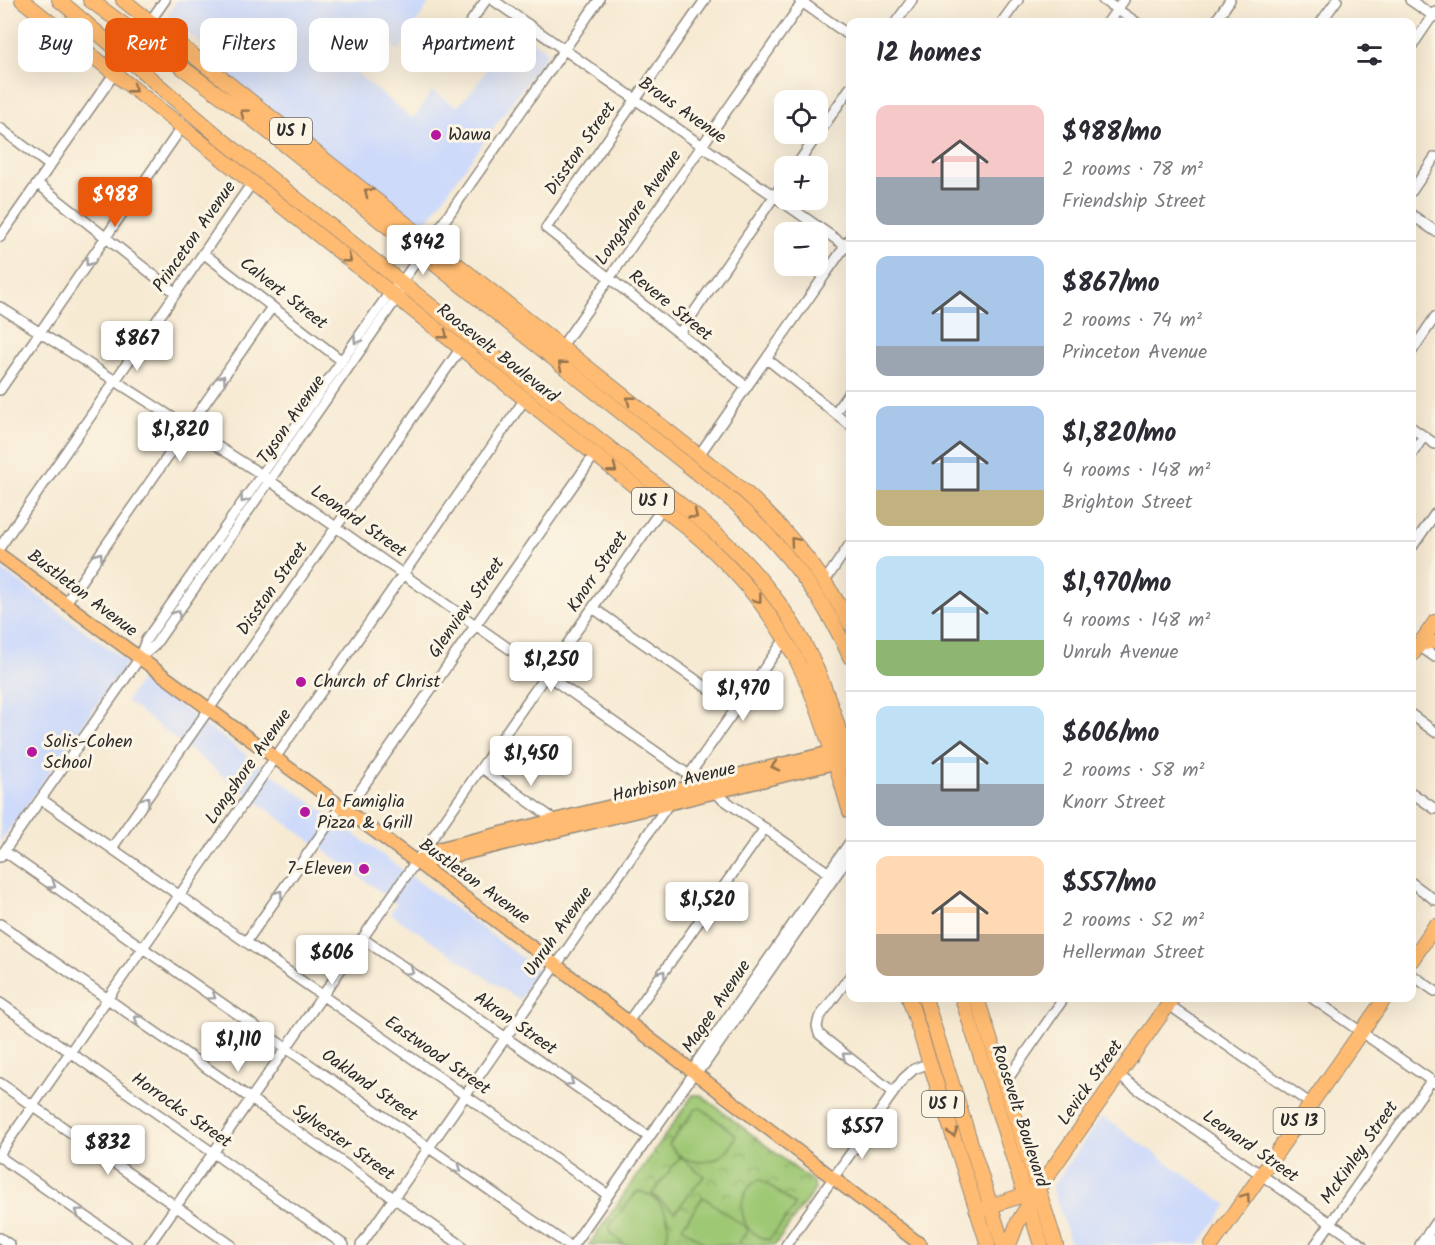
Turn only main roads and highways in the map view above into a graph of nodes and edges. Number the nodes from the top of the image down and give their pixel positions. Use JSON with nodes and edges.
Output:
{"nodes":[{"id":1,"x":21,"y":0,"type":"edge"},
{"id":2,"x":59,"y":0,"type":"edge"},
{"id":3,"x":90,"y":0,"type":"edge"},
{"id":4,"x":122,"y":0,"type":"edge"},
{"id":5,"x":115,"y":18,"type":"edge"},
{"id":6,"x":137,"y":18,"type":"edge"},
{"id":7,"x":188,"y":71,"type":"edge"},
{"id":8,"x":252,"y":183,"type":"junction"},
{"id":9,"x":336,"y":231,"type":"junction"},
{"id":10,"x":0,"y":555,"type":"edge"},
{"id":11,"x":846,"y":617,"type":"edge"},
{"id":12,"x":1435,"y":622,"type":"edge"},
{"id":13,"x":1435,"y":642,"type":"edge"},
{"id":14,"x":1416,"y":644,"type":"edge"},
{"id":15,"x":1416,"y":646,"type":"edge"},
{"id":16,"x":846,"y":649,"type":"edge"},
{"id":17,"x":846,"y":749,"type":"edge"},
{"id":18,"x":833,"y":757,"type":"junction"},
{"id":19,"x":846,"y":757,"type":"edge"},
{"id":20,"x":846,"y":799,"type":"edge"},
{"id":21,"x":560,"y":825,"type":"junction"},
{"id":22,"x":416,"y":862,"type":"junction"},
{"id":23,"x":1435,"y":926,"type":"edge"},
{"id":24,"x":1416,"y":954,"type":"edge"},
{"id":25,"x":916,"y":1002,"type":"edge"},
{"id":26,"x":917,"y":1002,"type":"edge"},
{"id":27,"x":964,"y":1002,"type":"edge"},
{"id":28,"x":964,"y":1002,"type":"edge"},
{"id":29,"x":978,"y":1002,"type":"edge"},
{"id":30,"x":1170,"y":1002,"type":"edge"},
{"id":31,"x":1382,"y":1002,"type":"edge"},
{"id":32,"x":997,"y":1058,"type":"junction"},
{"id":33,"x":1038,"y":1189,"type":"junction"},
{"id":34,"x":1027,"y":1201,"type":"junction"},
{"id":35,"x":984,"y":1209,"type":"junction"},
{"id":36,"x":921,"y":1245,"type":"edge"},
{"id":37,"x":988,"y":1245,"type":"edge"},
{"id":38,"x":1003,"y":1245,"type":"edge"},
{"id":39,"x":1009,"y":1245,"type":"edge"},
{"id":40,"x":1041,"y":1245,"type":"edge"},
{"id":41,"x":1056,"y":1245,"type":"edge"},
{"id":42,"x":1212,"y":1245,"type":"edge"}],
"edges":[{"from":1,"to":8,"type":"highway","name":"Roosevelt Boulevard","number":"US 1","one_way":true},
{"from":2,"to":9,"type":"highway","name":"Roosevelt Boulevard","number":"US 1"},
{"from":3,"to":5,"type":"highway","name":"Roosevelt Boulevard","number":"US 1"},
{"from":4,"to":6,"type":"highway"},
{"from":11,"to":4,"type":"highway","number":"US 1","one_way":true},
{"from":16,"to":7,"type":"highway","name":"Roosevelt Boulevard","number":"US 1","one_way":true},
{"from":8,"to":9,"type":"highway"},
{"from":8,"to":18,"type":"highway","name":"Roosevelt Boulevard","number":"US 1","one_way":true},
{"from":9,"to":17,"type":"highway","name":"Roosevelt Boulevard","number":"US 1","one_way":true},
{"from":10,"to":22,"type":"main road","name":"Bustleton Avenue"},
{"from":12,"to":14,"type":"highway"},
{"from":13,"to":15,"type":"main road"},
{"from":18,"to":19,"type":"main road","name":"Harbison Avenue"},
{"from":18,"to":20,"type":"highway","name":"Roosevelt Boulevard","number":"US 1"},
{"from":18,"to":21,"type":"main road","name":"Harbison Avenue"},
{"from":18,"to":21,"type":"main road","name":"Harbison Avenue","one_way":true},
{"from":21,"to":22,"type":"main road","name":"Harbison Avenue"},
{"from":22,"to":36,"type":"main road","name":"Bustleton Avenue"},
{"from":23,"to":24,"type":"highway"},
{"from":25,"to":35,"type":"highway","number":"US 1","one_way":true},
{"from":26,"to":35,"type":"highway","number":"US 1"},
{"from":27,"to":32,"type":"highway"},
{"from":28,"to":34,"type":"highway","name":"Roosevelt Boulevard","number":"US 1"},
{"from":29,"to":32,"type":"highway","name":"Roosevelt Boulevard"},
{"from":30,"to":33,"type":"highway","name":"Levick Street"},
{"from":42,"to":31,"type":"highway","number":"US 13","one_way":true},
{"from":32,"to":33,"type":"highway","name":"Roosevelt Boulevard"},
{"from":33,"to":34,"type":"highway","name":"Levick Street"},
{"from":33,"to":41,"type":"highway","name":"Roosevelt Boulevard"},
{"from":34,"to":35,"type":"highway","name":"Levick Street"},
{"from":34,"to":39,"type":"highway"},
{"from":34,"to":40,"type":"highway","name":"Roosevelt Boulevard","number":"US 1"},
{"from":35,"to":37,"type":"highway","number":"US 1"},
{"from":35,"to":38,"type":"highway","number":"US 1"}]}
